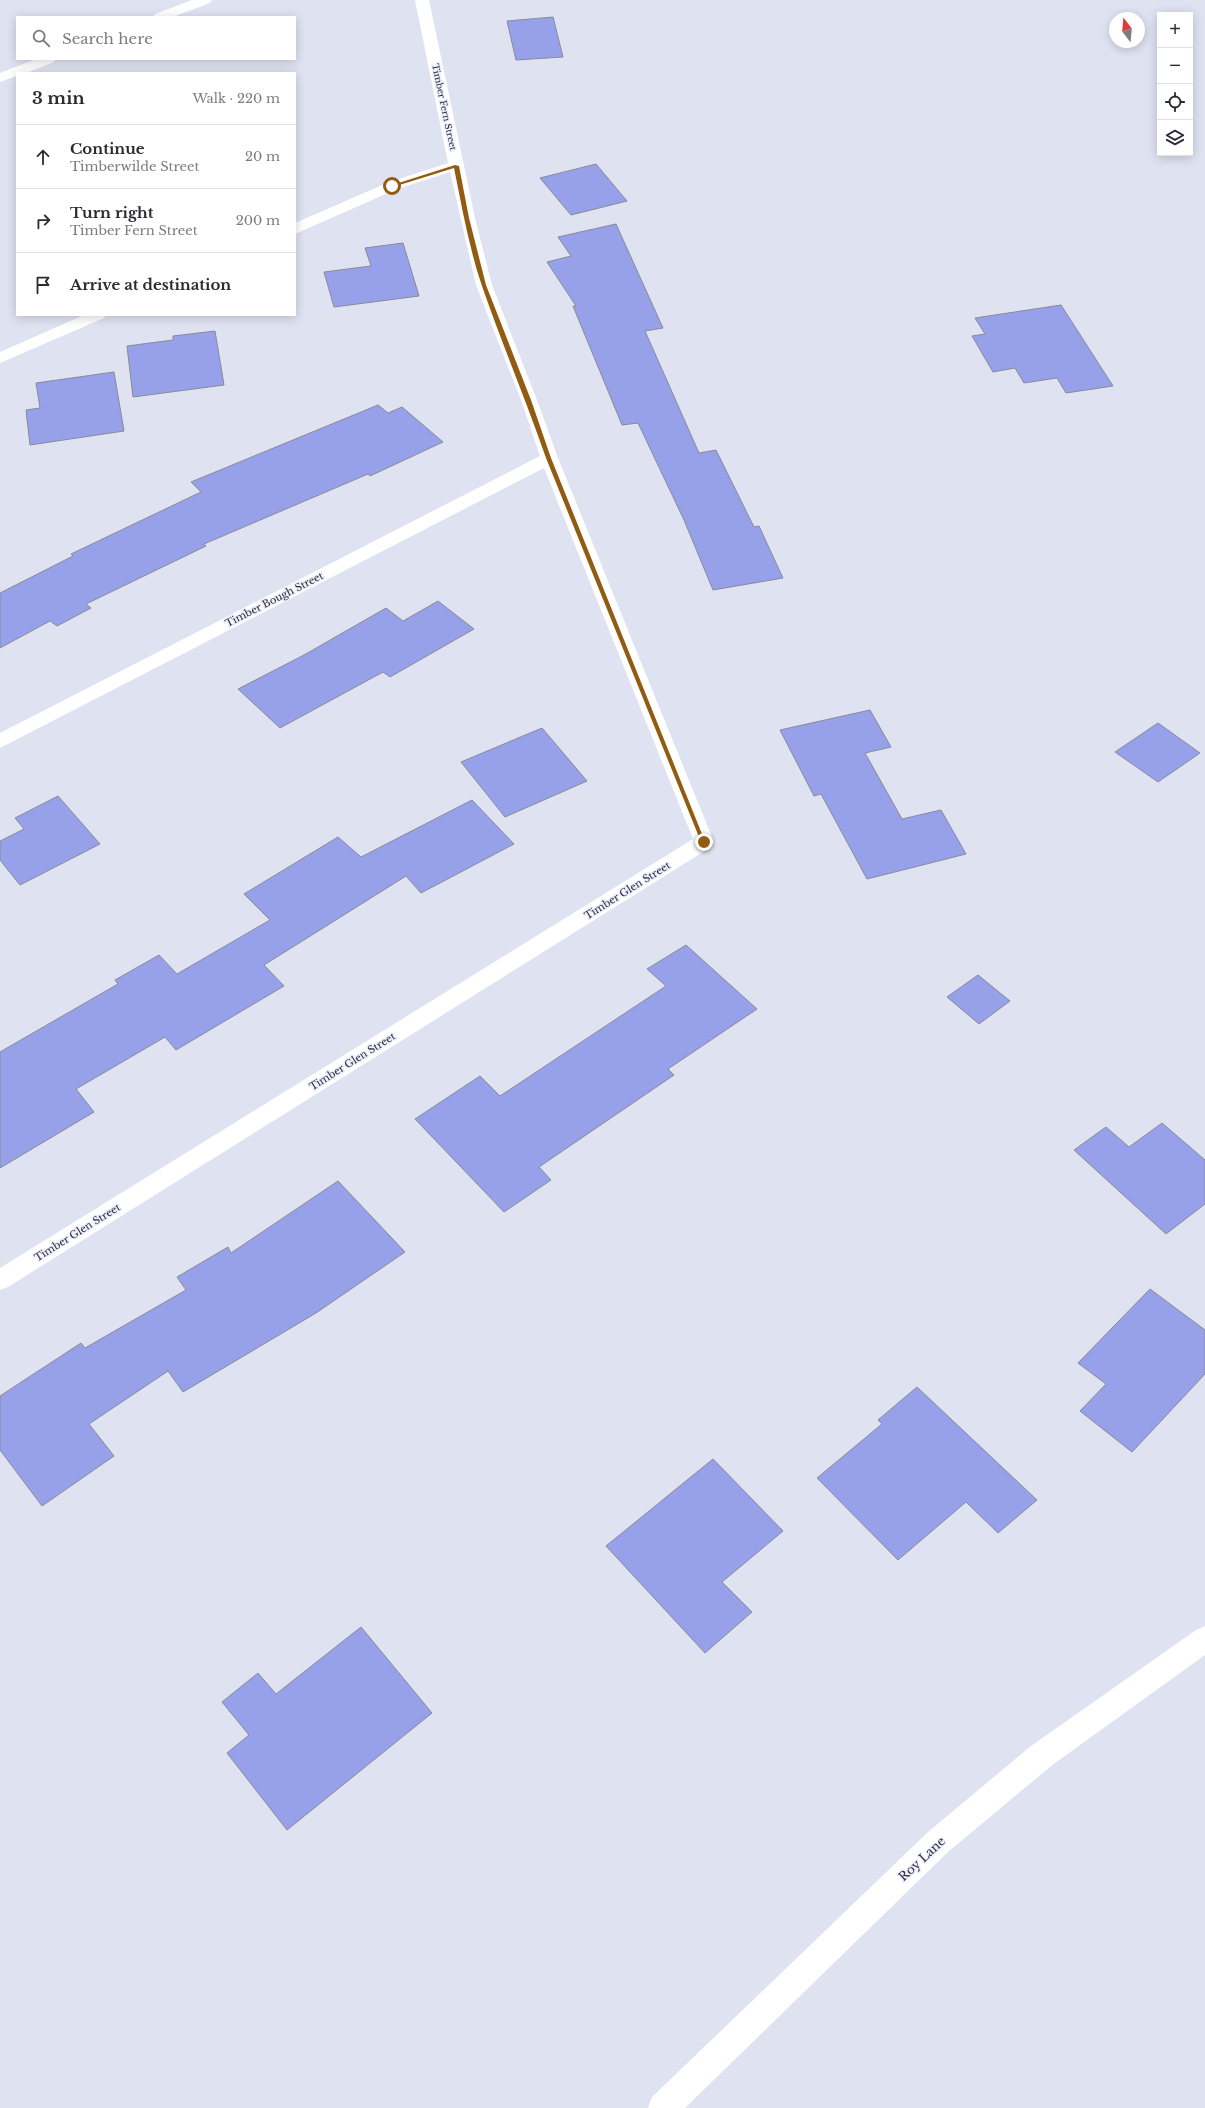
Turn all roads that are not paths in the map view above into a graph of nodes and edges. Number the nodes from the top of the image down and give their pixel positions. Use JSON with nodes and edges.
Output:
{"nodes":[{"id":1,"x":206,"y":0,"type":"edge"},
{"id":2,"x":422,"y":0,"type":"edge"},
{"id":3,"x":163,"y":16,"type":"edge"},
{"id":4,"x":46,"y":60,"type":"edge"},
{"id":5,"x":0,"y":78,"type":"edge"},
{"id":6,"x":456,"y":166,"type":"junction"},
{"id":7,"x":296,"y":229,"type":"edge"},
{"id":8,"x":96,"y":316,"type":"edge"},
{"id":9,"x":0,"y":358,"type":"edge"},
{"id":10,"x":549,"y":458,"type":"junction"},
{"id":11,"x":0,"y":741,"type":"edge"},
{"id":12,"x":704,"y":842,"type":"joint"},
{"id":13,"x":0,"y":1280,"type":"edge"},
{"id":14,"x":1205,"y":1639,"type":"edge"},
{"id":15,"x":663,"y":2108,"type":"edge"}],
"edges":[{"from":1,"to":3,"type":"street"},
{"from":2,"to":6,"type":"street","name":"Timber Fern Street"},
{"from":4,"to":5,"type":"street"},
{"from":6,"to":7,"type":"street"},
{"from":6,"to":10,"type":"street","name":"Timber Fern Street"},
{"from":8,"to":9,"type":"street"},
{"from":10,"to":11,"type":"street","name":"Timber Bough Street"},
{"from":10,"to":12,"type":"street","name":"Timber Fern Street"},
{"from":12,"to":13,"type":"street","name":"Timber Glen Street"},
{"from":14,"to":15,"type":"street","name":"Roy Lane"}]}
